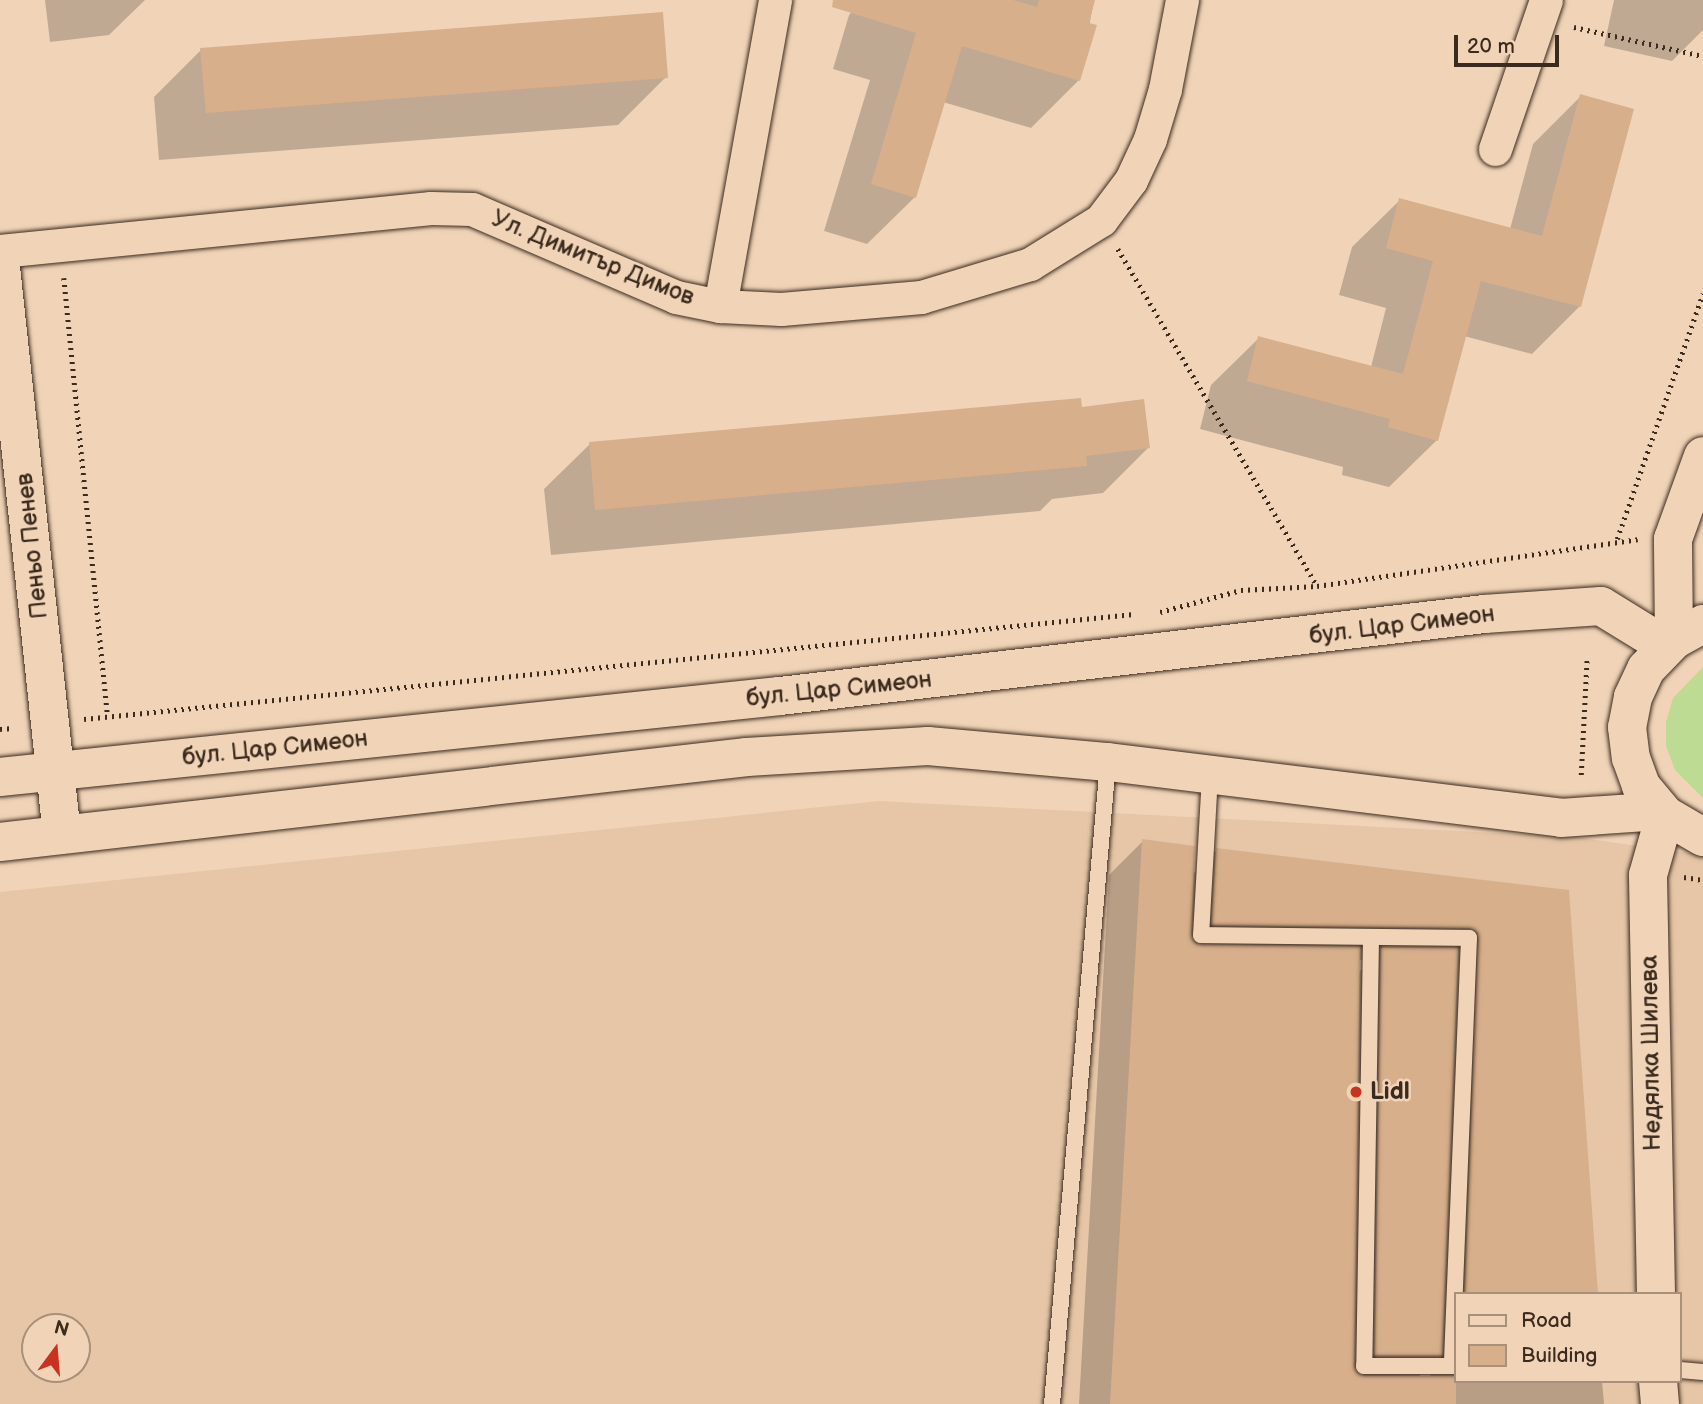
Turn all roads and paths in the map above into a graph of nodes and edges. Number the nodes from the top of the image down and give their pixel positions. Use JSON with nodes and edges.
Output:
{"nodes":[{"id":1,"x":775,"y":0,"type":"edge"},
{"id":2,"x":1182,"y":0,"type":"edge"},
{"id":3,"x":1544,"y":10,"type":"edge"},
{"id":4,"x":1703,"y":56,"type":"edge"},
{"id":5,"x":1495,"y":149,"type":"dead end"},
{"id":6,"x":1101,"y":220,"type":"junction"},
{"id":7,"x":61,"y":244,"type":"junction"},
{"id":8,"x":0,"y":251,"type":"edge"},
{"id":9,"x":0,"y":258,"type":"edge"},
{"id":10,"x":1703,"y":294,"type":"edge"},
{"id":11,"x":720,"y":306,"type":"junction"},
{"id":12,"x":1703,"y":456,"type":"edge"},
{"id":13,"x":1317,"y":586,"type":"junction"},
{"id":14,"x":1681,"y":637,"type":"edge"},
{"id":15,"x":1587,"y":658,"type":"dead end"},
{"id":16,"x":1108,"y":762,"type":"junction"},
{"id":17,"x":55,"y":771,"type":"junction"},
{"id":18,"x":1210,"y":775,"type":"junction"},
{"id":19,"x":1581,"y":775,"type":"dead end"},
{"id":20,"x":0,"y":777,"type":"edge"},
{"id":21,"x":1663,"y":813,"type":"junction"},
{"id":22,"x":62,"y":835,"type":"junction"},
{"id":23,"x":1703,"y":837,"type":"edge"},
{"id":24,"x":0,"y":842,"type":"edge"},
{"id":25,"x":1684,"y":877,"type":"dead end"},
{"id":26,"x":1703,"y":880,"type":"edge"},
{"id":27,"x":1371,"y":938,"type":"junction"},
{"id":28,"x":1457,"y":1292,"type":"edge"},
{"id":29,"x":1656,"y":1292,"type":"edge"},
{"id":30,"x":1454,"y":1366,"type":"edge"},
{"id":31,"x":1682,"y":1370,"type":"edge"},
{"id":32,"x":1703,"y":1372,"type":"edge"},
{"id":33,"x":1658,"y":1383,"type":"edge"},
{"id":34,"x":1052,"y":1404,"type":"edge"},
{"id":35,"x":1660,"y":1404,"type":"edge"}],
"edges":[{"from":1,"to":11,"type":"street"},
{"from":2,"to":6,"type":"street","name":"Ул. Димитър Димов"},
{"from":3,"to":4,"type":"path"},
{"from":3,"to":5,"type":"street"},
{"from":6,"to":11,"type":"street","name":"Ул. Димитър Димов"},
{"from":6,"to":13,"type":"path"},
{"from":7,"to":8,"type":"street","name":"Ул. Димитър Димов"},
{"from":7,"to":11,"type":"street","name":"Ул. Димитър Димов"},
{"from":7,"to":13,"type":"path"},
{"from":9,"to":17,"type":"main road","name":"Пеньо Пенев"},
{"from":10,"to":13,"type":"path"},
{"from":12,"to":14,"type":"main road"},
{"from":14,"to":17,"type":"main road","name":"бул. Цар Симеон"},
{"from":14,"to":21,"type":"main road"},
{"from":15,"to":19,"type":"path"},
{"from":16,"to":18,"type":"main road"},
{"from":16,"to":22,"type":"main road"},
{"from":16,"to":34,"type":"lane"},
{"from":17,"to":20,"type":"main road","name":"бул. Цар Симеон"},
{"from":17,"to":22,"type":"main road","name":"Пеньо Пенев"},
{"from":18,"to":21,"type":"main road"},
{"from":18,"to":27,"type":"lane"},
{"from":21,"to":23,"type":"main road"},
{"from":21,"to":29,"type":"main road","name":"Недялка Шилева"},
{"from":22,"to":24,"type":"main road"},
{"from":25,"to":26,"type":"path"},
{"from":27,"to":28,"type":"lane"},
{"from":27,"to":30,"type":"lane"},
{"from":31,"to":32,"type":"lane"},
{"from":33,"to":35,"type":"main road"}]}
